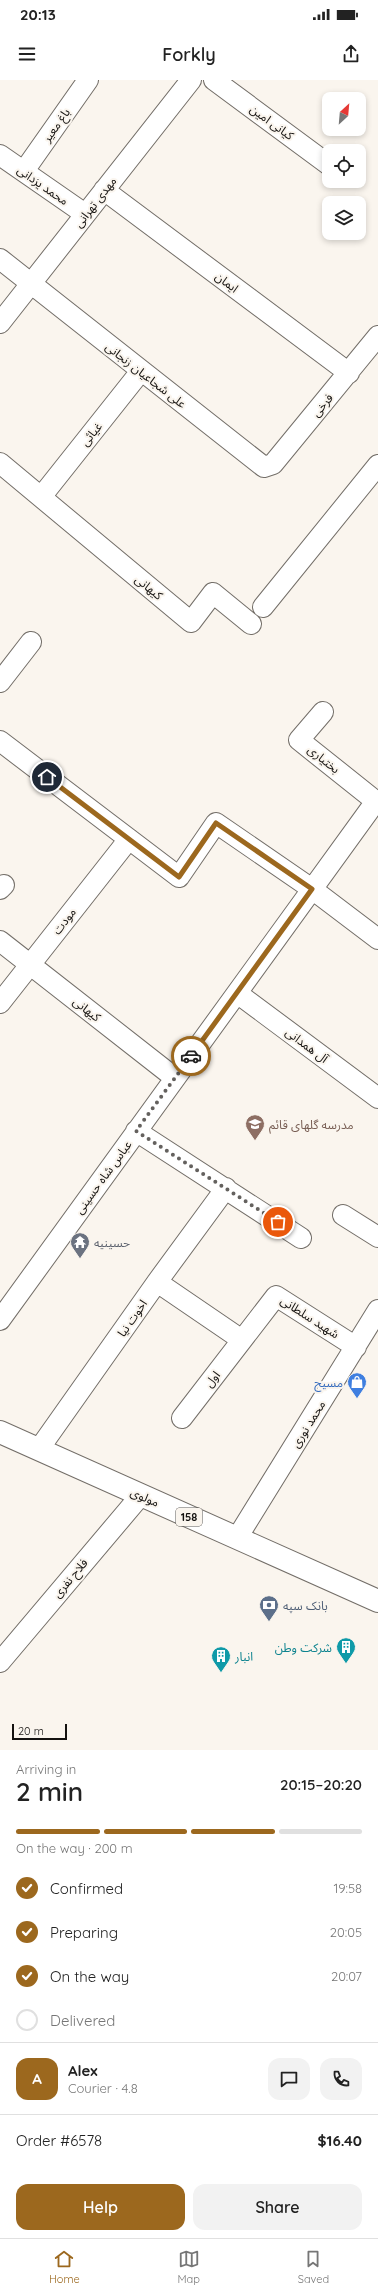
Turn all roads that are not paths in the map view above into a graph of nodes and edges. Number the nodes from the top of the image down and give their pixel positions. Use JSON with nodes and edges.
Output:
{"nodes":[{"id":1,"x":88,"y":80,"type":"edge"},
{"id":2,"x":191,"y":80,"type":"edge"},
{"id":3,"x":214,"y":80,"type":"edge"},
{"id":4,"x":0,"y":155,"type":"edge"},
{"id":5,"x":322,"y":160,"type":"edge"},
{"id":6,"x":24,"y":171,"type":"junction"},
{"id":7,"x":104,"y":190,"type":"junction"},
{"id":8,"x":86,"y":214,"type":"junction"},
{"id":9,"x":0,"y":260,"type":"edge"},
{"id":10,"x":31,"y":284,"type":"junction"},
{"id":11,"x":0,"y":323,"type":"edge"},
{"id":12,"x":378,"y":336,"type":"edge"},
{"id":13,"x":142,"y":371,"type":"junction"},
{"id":14,"x":349,"y":373,"type":"junction"},
{"id":15,"x":0,"y":463,"type":"edge"},
{"id":16,"x":261,"y":465,"type":"joint"},
{"id":17,"x":378,"y":465,"type":"edge"},
{"id":18,"x":40,"y":497,"type":"junction"},
{"id":19,"x":263,"y":607,"type":"dead end"},
{"id":20,"x":251,"y":624,"type":"dead end"},
{"id":21,"x":31,"y":642,"type":"dead end"},
{"id":22,"x":0,"y":682,"type":"edge"},
{"id":23,"x":323,"y":712,"type":"dead end"},
{"id":24,"x":0,"y":741,"type":"edge"},
{"id":25,"x":377,"y":802,"type":"edge"},
{"id":26,"x":129,"y":839,"type":"junction"},
{"id":27,"x":312,"y":889,"type":"junction"},
{"id":28,"x":378,"y":939,"type":"edge"},
{"id":29,"x":0,"y":941,"type":"edge"},
{"id":30,"x":30,"y":965,"type":"junction"},
{"id":31,"x":237,"y":993,"type":"junction"},
{"id":32,"x":0,"y":1004,"type":"edge"},
{"id":33,"x":175,"y":1078,"type":"junction"},
{"id":34,"x":378,"y":1098,"type":"edge"},
{"id":35,"x":136,"y":1131,"type":"junction"},
{"id":36,"x":226,"y":1188,"type":"junction"},
{"id":37,"x":343,"y":1215,"type":"dead end"},
{"id":38,"x":378,"y":1237,"type":"edge"},
{"id":39,"x":301,"y":1238,"type":"dead end"},
{"id":40,"x":157,"y":1282,"type":"junction"},
{"id":41,"x":378,"y":1310,"type":"edge"},
{"id":42,"x":0,"y":1320,"type":"edge"},
{"id":43,"x":242,"y":1340,"type":"junction"},
{"id":44,"x":356,"y":1347,"type":"junction"},
{"id":45,"x":182,"y":1418,"type":"dead end"},
{"id":46,"x":0,"y":1432,"type":"edge"},
{"id":47,"x":39,"y":1449,"type":"junction"},
{"id":48,"x":141,"y":1495,"type":"junction"},
{"id":49,"x":237,"y":1538,"type":"junction"},
{"id":50,"x":378,"y":1601,"type":"edge"},
{"id":51,"x":0,"y":1662,"type":"edge"}],
"edges":[{"from":1,"to":6,"type":"street","name":"باغ معیر"},
{"from":2,"to":7,"type":"street","name":"مهدی تهرانی"},
{"from":3,"to":5,"type":"street","name":"کیانی امین"},
{"from":4,"to":6,"type":"street","name":"محمد یزدانی"},
{"from":6,"to":8,"type":"street","name":"محمد یزدانی"},
{"from":7,"to":8,"type":"street","name":"مهدی تهرانی"},
{"from":7,"to":14,"type":"street","name":"ایمان"},
{"from":8,"to":10,"type":"street","name":"مهدی تهرانی"},
{"from":9,"to":10,"type":"street","name":"علی شجاعیان زنجانی"},
{"from":10,"to":11,"type":"street","name":"مهدی تهرانی"},
{"from":10,"to":13,"type":"street","name":"علی شجاعیان زنجانی"},
{"from":12,"to":14,"type":"street","name":"فرخی"},
{"from":13,"to":16,"type":"street","name":"علی شجاعیان زنجانی"},
{"from":13,"to":18,"type":"street","name":"غیاثی"},
{"from":14,"to":16,"type":"street","name":"فرخی"},
{"from":15,"to":18,"type":"street"},
{"from":17,"to":19,"type":"street"},
{"from":18,"to":20,"type":"street","name":"کیهانی"},
{"from":21,"to":22,"type":"street"},
{"from":23,"to":25,"type":"street","name":"بختیاری"},
{"from":24,"to":26,"type":"street"},
{"from":25,"to":27,"type":"street","name":"عباس شاه حسینی"},
{"from":26,"to":27,"type":"street"},
{"from":26,"to":30,"type":"street","name":"مودت"},
{"from":27,"to":28,"type":"street"},
{"from":27,"to":31,"type":"street","name":"عباس شاه حسینی"},
{"from":29,"to":30,"type":"street","name":"کیهانی"},
{"from":30,"to":32,"type":"street","name":"مودت"},
{"from":30,"to":33,"type":"street","name":"کیهانی"},
{"from":31,"to":33,"type":"street","name":"عباس شاه حسینی"},
{"from":31,"to":34,"type":"street","name":"آل همدانی"},
{"from":33,"to":35,"type":"street","name":"عباس شاه حسینی"},
{"from":35,"to":36,"type":"street"},
{"from":35,"to":42,"type":"street","name":"عباس شاه حسینی"},
{"from":36,"to":39,"type":"street"},
{"from":36,"to":40,"type":"street","name":"اخوت نیا"},
{"from":37,"to":38,"type":"street"},
{"from":40,"to":43,"type":"street"},
{"from":40,"to":47,"type":"street","name":"اخوت نیا"},
{"from":41,"to":44,"type":"street","name":"محمد نوری"},
{"from":43,"to":44,"type":"street","name":"شهید سلطانی"},
{"from":43,"to":45,"type":"street","name":"اول"},
{"from":44,"to":49,"type":"street","name":"محمد نوری"},
{"from":46,"to":47,"type":"main road","name":"مولوی","number":"158"},
{"from":47,"to":48,"type":"main road","name":"مولوی","number":"158"},
{"from":48,"to":49,"type":"main road","name":"مولوی","number":"158"},
{"from":48,"to":51,"type":"street","name":"فلاح نفری"},
{"from":49,"to":50,"type":"main road","name":"مولوی","number":"158"}]}
